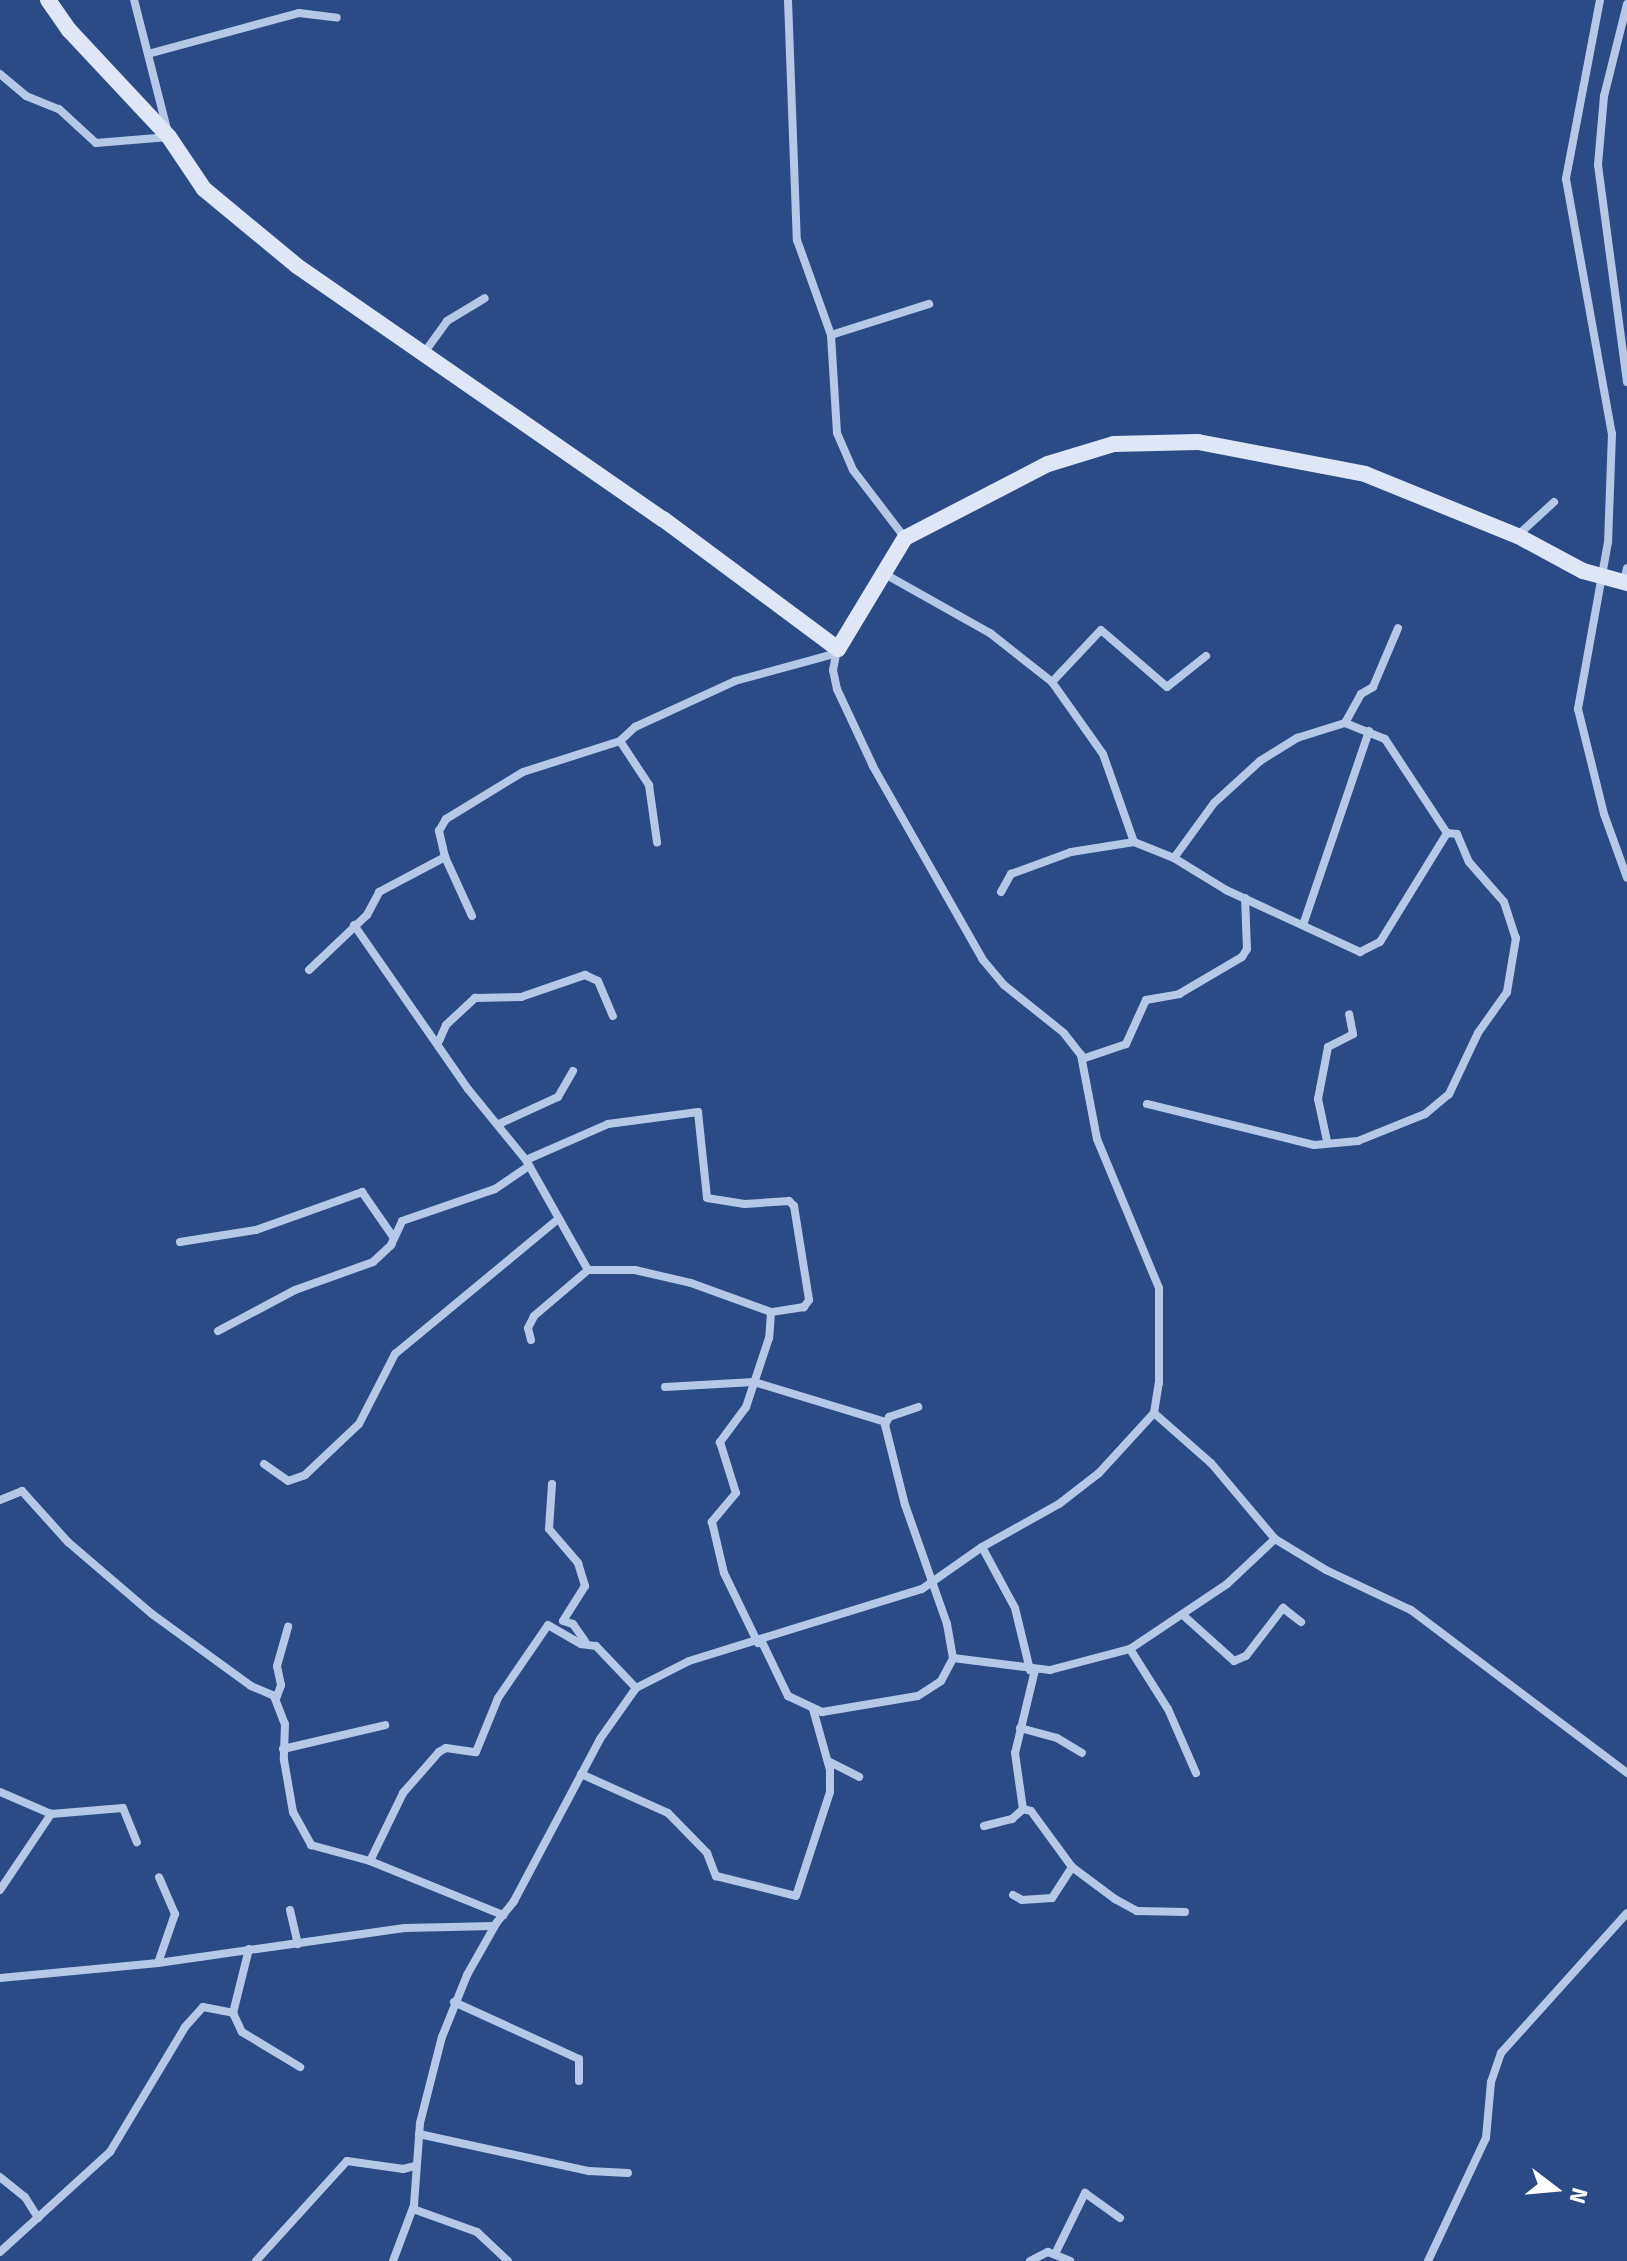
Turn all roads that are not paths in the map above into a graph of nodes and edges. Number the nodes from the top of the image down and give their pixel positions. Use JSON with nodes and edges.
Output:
{"nodes":[{"id":1,"x":48,"y":0,"type":"edge"},
{"id":2,"x":134,"y":0,"type":"edge"},
{"id":3,"x":788,"y":0,"type":"edge"},
{"id":4,"x":1600,"y":0,"type":"edge"},
{"id":5,"x":1627,"y":4,"type":"edge"},
{"id":6,"x":337,"y":18,"type":"dead end"},
{"id":7,"x":148,"y":54,"type":"junction"},
{"id":8,"x":0,"y":74,"type":"edge"},
{"id":9,"x":169,"y":137,"type":"junction"},
{"id":10,"x":485,"y":298,"type":"dead end"},
{"id":11,"x":929,"y":304,"type":"dead end"},
{"id":12,"x":831,"y":335,"type":"junction"},
{"id":13,"x":424,"y":353,"type":"junction"},
{"id":14,"x":1627,"y":382,"type":"edge"},
{"id":15,"x":1554,"y":502,"type":"dead end"},
{"id":16,"x":1518,"y":536,"type":"junction"},
{"id":17,"x":905,"y":538,"type":"junction"},
{"id":18,"x":882,"y":573,"type":"junction"},
{"id":19,"x":1618,"y":578,"type":"edge"},
{"id":20,"x":1398,"y":628,"type":"dead end"},
{"id":21,"x":836,"y":651,"type":"junction"},
{"id":22,"x":1206,"y":656,"type":"dead end"},
{"id":23,"x":1052,"y":682,"type":"junction"},
{"id":24,"x":1345,"y":723,"type":"junction"},
{"id":25,"x":1369,"y":731,"type":"junction"},
{"id":26,"x":620,"y":741,"type":"junction"},
{"id":27,"x":1447,"y":833,"type":"junction"},
{"id":28,"x":657,"y":842,"type":"dead end"},
{"id":29,"x":1134,"y":842,"type":"junction"},
{"id":30,"x":445,"y":857,"type":"junction"},
{"id":31,"x":1174,"y":858,"type":"junction"},
{"id":32,"x":1627,"y":878,"type":"edge"},
{"id":33,"x":1001,"y":892,"type":"dead end"},
{"id":34,"x":1245,"y":898,"type":"junction"},
{"id":35,"x":472,"y":916,"type":"dead end"},
{"id":36,"x":354,"y":925,"type":"junction"},
{"id":37,"x":1303,"y":925,"type":"junction"},
{"id":38,"x":309,"y":970,"type":"dead end"},
{"id":39,"x":1349,"y":1014,"type":"dead end"},
{"id":40,"x":613,"y":1016,"type":"dead end"},
{"id":41,"x":439,"y":1041,"type":"junction"},
{"id":42,"x":1082,"y":1059,"type":"junction"},
{"id":43,"x":573,"y":1071,"type":"dead end"},
{"id":44,"x":1147,"y":1104,"type":"dead end"},
{"id":45,"x":499,"y":1124,"type":"junction"},
{"id":46,"x":1327,"y":1141,"type":"junction"},
{"id":47,"x":527,"y":1163,"type":"junction"},
{"id":48,"x":556,"y":1221,"type":"junction"},
{"id":49,"x":394,"y":1238,"type":"junction"},
{"id":50,"x":180,"y":1242,"type":"dead end"},
{"id":51,"x":588,"y":1270,"type":"junction"},
{"id":52,"x":771,"y":1312,"type":"junction"},
{"id":53,"x":218,"y":1331,"type":"dead end"},
{"id":54,"x":531,"y":1340,"type":"dead end"},
{"id":55,"x":754,"y":1382,"type":"junction"},
{"id":56,"x":665,"y":1387,"type":"dead end"},
{"id":57,"x":918,"y":1407,"type":"dead end"},
{"id":58,"x":1154,"y":1413,"type":"junction"},
{"id":59,"x":886,"y":1422,"type":"junction"},
{"id":60,"x":264,"y":1464,"type":"dead end"},
{"id":61,"x":552,"y":1484,"type":"dead end"},
{"id":62,"x":0,"y":1500,"type":"edge"},
{"id":63,"x":1275,"y":1539,"type":"junction"},
{"id":64,"x":982,"y":1547,"type":"junction"},
{"id":65,"x":935,"y":1581,"type":"junction"},
{"id":66,"x":1184,"y":1616,"type":"junction"},
{"id":67,"x":1301,"y":1622,"type":"dead end"},
{"id":68,"x":288,"y":1627,"type":"dead end"},
{"id":69,"x":760,"y":1643,"type":"junction"},
{"id":70,"x":588,"y":1644,"type":"junction"},
{"id":71,"x":1130,"y":1649,"type":"junction"},
{"id":72,"x":953,"y":1658,"type":"junction"},
{"id":73,"x":1032,"y":1670,"type":"junction"},
{"id":74,"x":636,"y":1688,"type":"junction"},
{"id":75,"x":276,"y":1699,"type":"junction"},
{"id":76,"x":813,"y":1709,"type":"junction"},
{"id":77,"x":385,"y":1725,"type":"dead end"},
{"id":78,"x":1020,"y":1728,"type":"junction"},
{"id":79,"x":283,"y":1749,"type":"junction"},
{"id":80,"x":1082,"y":1753,"type":"dead end"},
{"id":81,"x":828,"y":1761,"type":"junction"},
{"id":82,"x":1196,"y":1773,"type":"dead end"},
{"id":83,"x":1627,"y":1773,"type":"edge"},
{"id":84,"x":581,"y":1774,"type":"junction"},
{"id":85,"x":859,"y":1777,"type":"dead end"},
{"id":86,"x":0,"y":1792,"type":"edge"},
{"id":87,"x":1023,"y":1809,"type":"junction"},
{"id":88,"x":51,"y":1814,"type":"junction"},
{"id":89,"x":984,"y":1826,"type":"dead end"},
{"id":90,"x":137,"y":1842,"type":"dead end"},
{"id":91,"x":370,"y":1861,"type":"junction"},
{"id":92,"x":1072,"y":1867,"type":"junction"},
{"id":93,"x":159,"y":1877,"type":"dead end"},
{"id":94,"x":0,"y":1890,"type":"edge"},
{"id":95,"x":1013,"y":1895,"type":"dead end"},
{"id":96,"x":290,"y":1910,"type":"dead end"},
{"id":97,"x":1185,"y":1912,"type":"dead end"},
{"id":98,"x":1627,"y":1913,"type":"edge"},
{"id":99,"x":500,"y":1918,"type":"junction"},
{"id":100,"x":298,"y":1944,"type":"junction"},
{"id":101,"x":249,"y":1949,"type":"junction"},
{"id":102,"x":158,"y":1963,"type":"junction"},
{"id":103,"x":0,"y":1978,"type":"edge"},
{"id":104,"x":454,"y":2002,"type":"junction"},
{"id":105,"x":233,"y":2013,"type":"junction"},
{"id":106,"x":300,"y":2067,"type":"dead end"},
{"id":107,"x":579,"y":2081,"type":"dead end"},
{"id":108,"x":419,"y":2134,"type":"junction"},
{"id":109,"x":415,"y":2166,"type":"junction"},
{"id":110,"x":628,"y":2173,"type":"dead end"},
{"id":111,"x":0,"y":2177,"type":"edge"},
{"id":112,"x":413,"y":2209,"type":"junction"},
{"id":113,"x":38,"y":2218,"type":"junction"},
{"id":114,"x":1120,"y":2218,"type":"dead end"},
{"id":115,"x":0,"y":2252,"type":"edge"},
{"id":116,"x":1056,"y":2252,"type":"junction"},
{"id":117,"x":256,"y":2261,"type":"edge"},
{"id":118,"x":393,"y":2261,"type":"edge"},
{"id":119,"x":508,"y":2261,"type":"edge"},
{"id":120,"x":1030,"y":2261,"type":"edge"},
{"id":121,"x":1070,"y":2261,"type":"edge"},
{"id":122,"x":1428,"y":2261,"type":"edge"}],
"edges":[{"from":1,"to":9,"type":"street"},
{"from":2,"to":7,"type":"street"},
{"from":3,"to":12,"type":"street"},
{"from":4,"to":19,"type":"street"},
{"from":5,"to":14,"type":"street"},
{"from":6,"to":7,"type":"street"},
{"from":7,"to":9,"type":"street"},
{"from":8,"to":9,"type":"street"},
{"from":9,"to":13,"type":"street"},
{"from":10,"to":13,"type":"street"},
{"from":11,"to":12,"type":"street"},
{"from":12,"to":17,"type":"street"},
{"from":13,"to":21,"type":"street"},
{"from":15,"to":16,"type":"street"},
{"from":16,"to":17,"type":"street"},
{"from":16,"to":19,"type":"street"},
{"from":17,"to":18,"type":"street"},
{"from":18,"to":21,"type":"street"},
{"from":18,"to":23,"type":"street"},
{"from":19,"to":32,"type":"street"},
{"from":20,"to":24,"type":"street"},
{"from":21,"to":26,"type":"street"},
{"from":21,"to":42,"type":"street"},
{"from":22,"to":23,"type":"street"},
{"from":23,"to":29,"type":"street"},
{"from":24,"to":25,"type":"street"},
{"from":24,"to":31,"type":"street"},
{"from":25,"to":27,"type":"street"},
{"from":25,"to":37,"type":"street"},
{"from":26,"to":28,"type":"street"},
{"from":26,"to":30,"type":"street"},
{"from":27,"to":37,"type":"street"},
{"from":27,"to":46,"type":"street"},
{"from":29,"to":31,"type":"street"},
{"from":29,"to":33,"type":"street"},
{"from":30,"to":35,"type":"street"},
{"from":30,"to":36,"type":"street"},
{"from":31,"to":34,"type":"street"},
{"from":34,"to":37,"type":"street"},
{"from":34,"to":42,"type":"street"},
{"from":36,"to":38,"type":"street"},
{"from":36,"to":41,"type":"street"},
{"from":39,"to":46,"type":"street"},
{"from":40,"to":41,"type":"street"},
{"from":41,"to":45,"type":"street"},
{"from":42,"to":58,"type":"street"},
{"from":43,"to":45,"type":"street"},
{"from":44,"to":46,"type":"street"},
{"from":45,"to":47,"type":"street"},
{"from":47,"to":48,"type":"street"},
{"from":47,"to":49,"type":"street"},
{"from":47,"to":52,"type":"street"},
{"from":48,"to":51,"type":"street"},
{"from":48,"to":60,"type":"street"},
{"from":49,"to":50,"type":"street"},
{"from":49,"to":53,"type":"street"},
{"from":51,"to":52,"type":"street"},
{"from":51,"to":54,"type":"street"},
{"from":52,"to":55,"type":"street"},
{"from":55,"to":56,"type":"street"},
{"from":55,"to":59,"type":"street"},
{"from":55,"to":69,"type":"street"},
{"from":57,"to":59,"type":"street"},
{"from":58,"to":63,"type":"street"},
{"from":58,"to":64,"type":"street"},
{"from":59,"to":65,"type":"street"},
{"from":61,"to":70,"type":"street"},
{"from":62,"to":75,"type":"street"},
{"from":63,"to":66,"type":"street"},
{"from":63,"to":83,"type":"street"},
{"from":64,"to":65,"type":"street"},
{"from":64,"to":73,"type":"street"},
{"from":65,"to":69,"type":"street"},
{"from":65,"to":72,"type":"street"},
{"from":66,"to":67,"type":"street"},
{"from":66,"to":71,"type":"street"},
{"from":68,"to":75,"type":"street"},
{"from":69,"to":74,"type":"street"},
{"from":69,"to":76,"type":"street"},
{"from":70,"to":74,"type":"street"},
{"from":70,"to":91,"type":"street"},
{"from":71,"to":73,"type":"street"},
{"from":71,"to":82,"type":"street"},
{"from":72,"to":73,"type":"street"},
{"from":72,"to":76,"type":"street"},
{"from":73,"to":78,"type":"street"},
{"from":74,"to":84,"type":"street"},
{"from":75,"to":79,"type":"street"},
{"from":76,"to":81,"type":"street"},
{"from":77,"to":79,"type":"street"},
{"from":78,"to":80,"type":"street"},
{"from":78,"to":87,"type":"street"},
{"from":79,"to":91,"type":"street"},
{"from":81,"to":84,"type":"street"},
{"from":81,"to":85,"type":"street"},
{"from":84,"to":99,"type":"street"},
{"from":86,"to":88,"type":"street"},
{"from":87,"to":89,"type":"street"},
{"from":87,"to":92,"type":"street"},
{"from":88,"to":90,"type":"street"},
{"from":88,"to":94,"type":"street"},
{"from":91,"to":99,"type":"street"},
{"from":92,"to":95,"type":"street"},
{"from":92,"to":97,"type":"street"},
{"from":93,"to":102,"type":"street"},
{"from":96,"to":100,"type":"street"},
{"from":98,"to":122,"type":"street"},
{"from":99,"to":100,"type":"street"},
{"from":99,"to":104,"type":"street"},
{"from":100,"to":101,"type":"street"},
{"from":101,"to":102,"type":"street"},
{"from":101,"to":105,"type":"street"},
{"from":102,"to":103,"type":"street"},
{"from":104,"to":107,"type":"street"},
{"from":104,"to":108,"type":"street"},
{"from":105,"to":106,"type":"street"},
{"from":105,"to":113,"type":"street"},
{"from":108,"to":109,"type":"street"},
{"from":108,"to":110,"type":"street"},
{"from":109,"to":112,"type":"street"},
{"from":109,"to":117,"type":"street"},
{"from":111,"to":113,"type":"street"},
{"from":112,"to":118,"type":"street"},
{"from":112,"to":119,"type":"street"},
{"from":113,"to":115,"type":"street"},
{"from":114,"to":116,"type":"street"},
{"from":116,"to":120,"type":"street"},
{"from":116,"to":121,"type":"street"}]}
